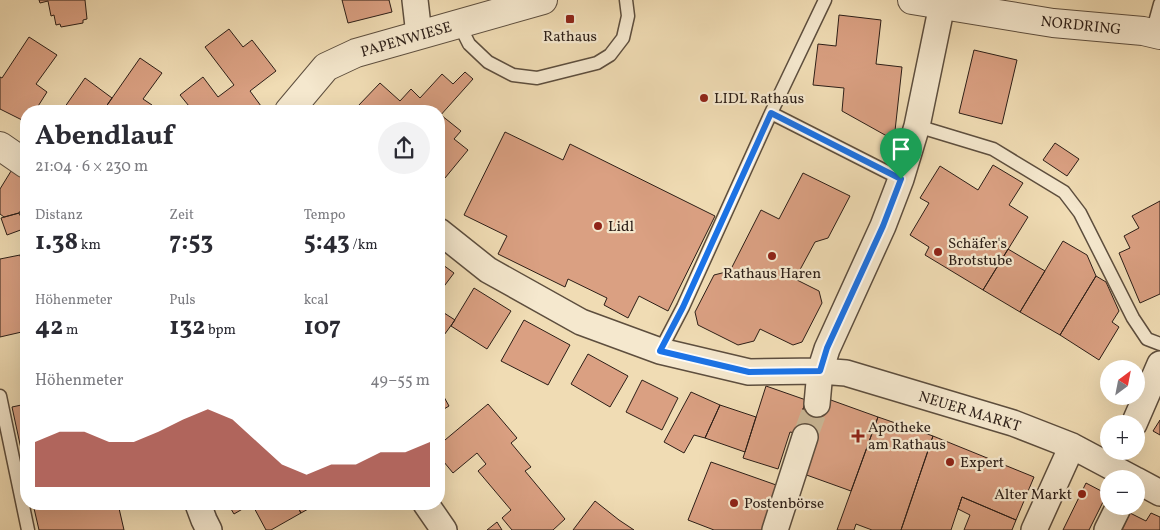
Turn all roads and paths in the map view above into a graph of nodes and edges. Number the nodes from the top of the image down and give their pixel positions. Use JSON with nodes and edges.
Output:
{"nodes":[{"id":1,"x":415,"y":0,"type":"edge"},
{"id":2,"x":544,"y":0,"type":"edge"},
{"id":3,"x":626,"y":0,"type":"edge"},
{"id":4,"x":825,"y":0,"type":"edge"},
{"id":5,"x":912,"y":0,"type":"edge"},
{"id":6,"x":943,"y":2,"type":"edge"},
{"id":7,"x":1160,"y":4,"type":"edge"},
{"id":8,"x":459,"y":24,"type":"junction"},
{"id":9,"x":1156,"y":34,"type":"edge"},
{"id":10,"x":419,"y":35,"type":"junction"},
{"id":11,"x":298,"y":105,"type":"edge"},
{"id":12,"x":771,"y":113,"type":"junction"},
{"id":13,"x":917,"y":126,"type":"junction"},
{"id":14,"x":0,"y":146,"type":"edge"},
{"id":15,"x":20,"y":160,"type":"edge"},
{"id":16,"x":901,"y":179,"type":"junction"},
{"id":17,"x":445,"y":236,"type":"edge"},
{"id":18,"x":1160,"y":344,"type":"edge"},
{"id":19,"x":660,"y":351,"type":"junction"},
{"id":20,"x":1160,"y":364,"type":"edge"},
{"id":21,"x":820,"y":371,"type":"junction"},
{"id":22,"x":0,"y":396,"type":"edge"},
{"id":23,"x":817,"y":404,"type":"tunnel mouth"},
{"id":24,"x":1138,"y":415,"type":"edge"},
{"id":25,"x":805,"y":437,"type":"tunnel mouth"},
{"id":26,"x":1072,"y":446,"type":"junction"},
{"id":27,"x":1124,"y":470,"type":"edge"},
{"id":28,"x":1145,"y":483,"type":"edge"},
{"id":29,"x":20,"y":492,"type":"edge"},
{"id":30,"x":1160,"y":493,"type":"edge"},
{"id":31,"x":24,"y":510,"type":"edge"},
{"id":32,"x":200,"y":510,"type":"edge"},
{"id":33,"x":430,"y":510,"type":"edge"},
{"id":34,"x":1114,"y":515,"type":"edge"},
{"id":35,"x":28,"y":530,"type":"edge"},
{"id":36,"x":209,"y":530,"type":"edge"},
{"id":37,"x":444,"y":530,"type":"edge"},
{"id":38,"x":775,"y":530,"type":"edge"},
{"id":39,"x":1034,"y":530,"type":"edge"},
{"id":40,"x":1107,"y":530,"type":"edge"}],
"edges":[{"from":1,"to":10,"type":"street"},
{"from":2,"to":8,"type":"street","name":"PAPENWIESE"},
{"from":3,"to":8,"type":"lane"},
{"from":4,"to":12,"type":"lane"},
{"from":5,"to":6,"type":"street"},
{"from":6,"to":9,"type":"street","name":"NORDRING"},
{"from":6,"to":13,"type":"street"},
{"from":7,"to":9,"type":"lane"},
{"from":8,"to":10,"type":"street","name":"PAPENWIESE"},
{"from":10,"to":11,"type":"street","name":"PAPENWIESE"},
{"from":12,"to":16,"type":"lane"},
{"from":12,"to":19,"type":"lane"},
{"from":13,"to":16,"type":"street"},
{"from":13,"to":18,"type":"lane"},
{"from":14,"to":15,"type":"street"},
{"from":16,"to":21,"type":"street"},
{"from":17,"to":19,"type":"street","name":"NEUER MARKT"},
{"from":19,"to":21,"type":"street","name":"NEUER MARKT"},
{"from":20,"to":24,"type":"street"},
{"from":21,"to":23,"type":"street"},
{"from":21,"to":26,"type":"street","name":"NEUER MARKT"},
{"from":22,"to":29,"type":"lane"},
{"from":25,"to":38,"type":"street"},
{"from":26,"to":27,"type":"street","name":"NEUER MARKT"},
{"from":26,"to":39,"type":"street"},
{"from":28,"to":30,"type":"street","name":"NEUER MARKT"},
{"from":31,"to":35,"type":"lane"},
{"from":32,"to":36,"type":"street"},
{"from":33,"to":37,"type":"street"},
{"from":34,"to":40,"type":"street"}]}
